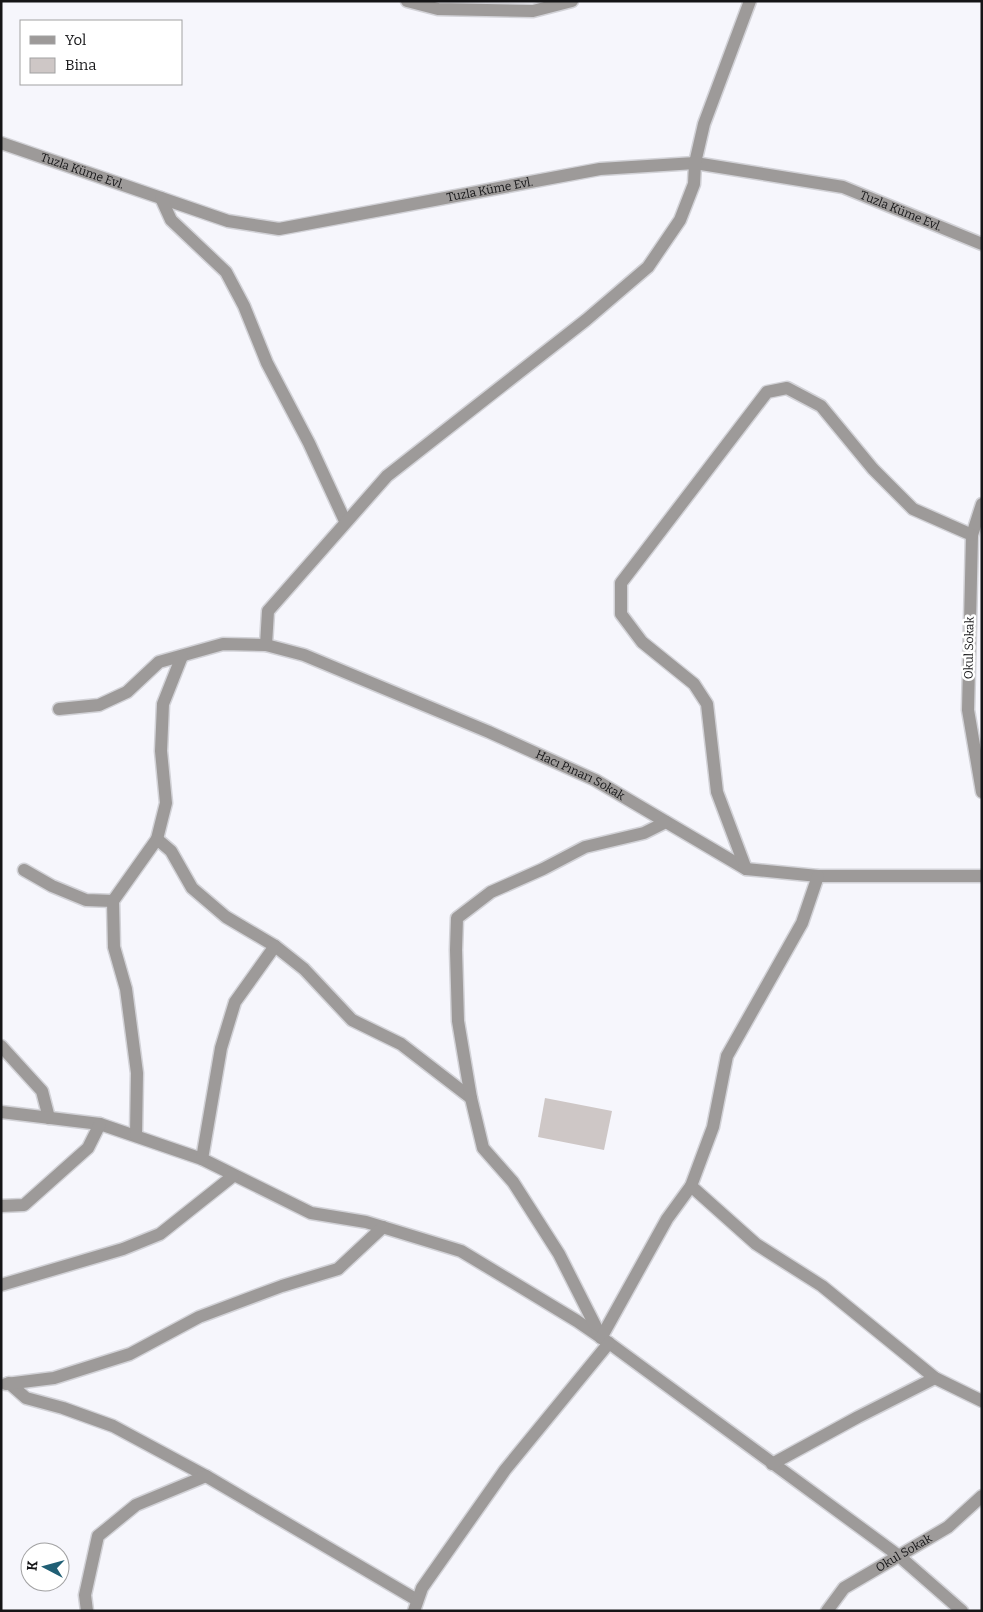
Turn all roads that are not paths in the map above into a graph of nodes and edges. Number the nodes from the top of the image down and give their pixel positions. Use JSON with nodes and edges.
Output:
{"nodes":[{"id":1,"x":407,"y":1,"type":"edge"},
{"id":2,"x":572,"y":1,"type":"edge"},
{"id":3,"x":750,"y":1,"type":"edge"},
{"id":4,"x":505,"y":6,"type":"edge"},
{"id":5,"x":1,"y":143,"type":"edge"},
{"id":6,"x":695,"y":163,"type":"junction"},
{"id":7,"x":161,"y":198,"type":"junction"},
{"id":8,"x":982,"y":244,"type":"edge"},
{"id":9,"x":982,"y":504,"type":"edge"},
{"id":10,"x":346,"y":521,"type":"junction"},
{"id":11,"x":972,"y":535,"type":"junction"},
{"id":12,"x":266,"y":644,"type":"junction"},
{"id":13,"x":182,"y":656,"type":"junction"},
{"id":14,"x":59,"y":708,"type":"dead end"},
{"id":15,"x":982,"y":792,"type":"edge"},
{"id":16,"x":666,"y":822,"type":"junction"},
{"id":17,"x":157,"y":839,"type":"junction"},
{"id":18,"x":746,"y":869,"type":"junction"},
{"id":19,"x":24,"y":870,"type":"dead end"},
{"id":20,"x":818,"y":876,"type":"junction"},
{"id":21,"x":982,"y":876,"type":"edge"},
{"id":22,"x":113,"y":901,"type":"junction"},
{"id":23,"x":274,"y":946,"type":"junction"},
{"id":24,"x":1,"y":1046,"type":"edge"},
{"id":25,"x":471,"y":1098,"type":"junction"},
{"id":26,"x":1,"y":1112,"type":"edge"},
{"id":27,"x":49,"y":1118,"type":"junction"},
{"id":28,"x":100,"y":1124,"type":"junction"},
{"id":29,"x":136,"y":1135,"type":"junction"},
{"id":30,"x":202,"y":1160,"type":"junction"},
{"id":31,"x":233,"y":1176,"type":"junction"},
{"id":32,"x":691,"y":1186,"type":"junction"},
{"id":33,"x":1,"y":1206,"type":"edge"},
{"id":34,"x":383,"y":1227,"type":"junction"},
{"id":35,"x":1,"y":1285,"type":"edge"},
{"id":36,"x":605,"y":1340,"type":"junction"},
{"id":37,"x":936,"y":1378,"type":"junction"},
{"id":38,"x":5,"y":1384,"type":"edge"},
{"id":39,"x":982,"y":1401,"type":"edge"},
{"id":40,"x":772,"y":1464,"type":"junction"},
{"id":41,"x":206,"y":1476,"type":"junction"},
{"id":42,"x":982,"y":1496,"type":"edge"},
{"id":43,"x":899,"y":1556,"type":"junction"},
{"id":44,"x":416,"y":1606,"type":"edge"},
{"id":45,"x":87,"y":1611,"type":"edge"},
{"id":46,"x":827,"y":1611,"type":"edge"},
{"id":47,"x":962,"y":1611,"type":"edge"}],
"edges":[{"from":1,"to":4,"type":"street"},
{"from":2,"to":4,"type":"street"},
{"from":3,"to":6,"type":"street"},
{"from":5,"to":7,"type":"street","name":"Tuzla Küme Evl."},
{"from":6,"to":7,"type":"street","name":"Tuzla Küme Evl."},
{"from":6,"to":8,"type":"street","name":"Tuzla Küme Evl."},
{"from":6,"to":10,"type":"street"},
{"from":7,"to":10,"type":"street"},
{"from":9,"to":11,"type":"street","name":"Okul Sokak"},
{"from":10,"to":12,"type":"street"},
{"from":11,"to":15,"type":"street","name":"Okul Sokak"},
{"from":11,"to":18,"type":"street"},
{"from":12,"to":13,"type":"street","name":"Hacı Pınarı Sokak"},
{"from":12,"to":16,"type":"street","name":"Hacı Pınarı Sokak"},
{"from":13,"to":14,"type":"street","name":"Hacı Pınarı Sokak"},
{"from":13,"to":17,"type":"street"},
{"from":16,"to":18,"type":"street","name":"Hacı Pınarı Sokak"},
{"from":16,"to":25,"type":"street"},
{"from":17,"to":22,"type":"street"},
{"from":17,"to":23,"type":"street"},
{"from":18,"to":20,"type":"street","name":"Hacı Pınarı Sokak"},
{"from":19,"to":22,"type":"street"},
{"from":20,"to":21,"type":"street","name":"Hacı Pınarı Sokak"},
{"from":20,"to":32,"type":"street"},
{"from":22,"to":29,"type":"street"},
{"from":23,"to":25,"type":"street"},
{"from":23,"to":30,"type":"street"},
{"from":24,"to":27,"type":"street"},
{"from":25,"to":36,"type":"street"},
{"from":26,"to":27,"type":"street"},
{"from":27,"to":28,"type":"street"},
{"from":28,"to":29,"type":"street"},
{"from":28,"to":33,"type":"street"},
{"from":29,"to":30,"type":"street"},
{"from":30,"to":31,"type":"street"},
{"from":31,"to":34,"type":"street"},
{"from":31,"to":35,"type":"street"},
{"from":32,"to":36,"type":"street"},
{"from":32,"to":37,"type":"street"},
{"from":34,"to":36,"type":"street"},
{"from":34,"to":38,"type":"street"},
{"from":36,"to":40,"type":"street"},
{"from":36,"to":44,"type":"street"},
{"from":37,"to":39,"type":"street"},
{"from":37,"to":40,"type":"street"},
{"from":38,"to":41,"type":"street"},
{"from":40,"to":43,"type":"street"},
{"from":41,"to":44,"type":"street"},
{"from":41,"to":45,"type":"street"},
{"from":42,"to":43,"type":"street","name":"Okul Sokak"},
{"from":43,"to":46,"type":"street","name":"Okul Sokak"},
{"from":43,"to":47,"type":"street"}]}
